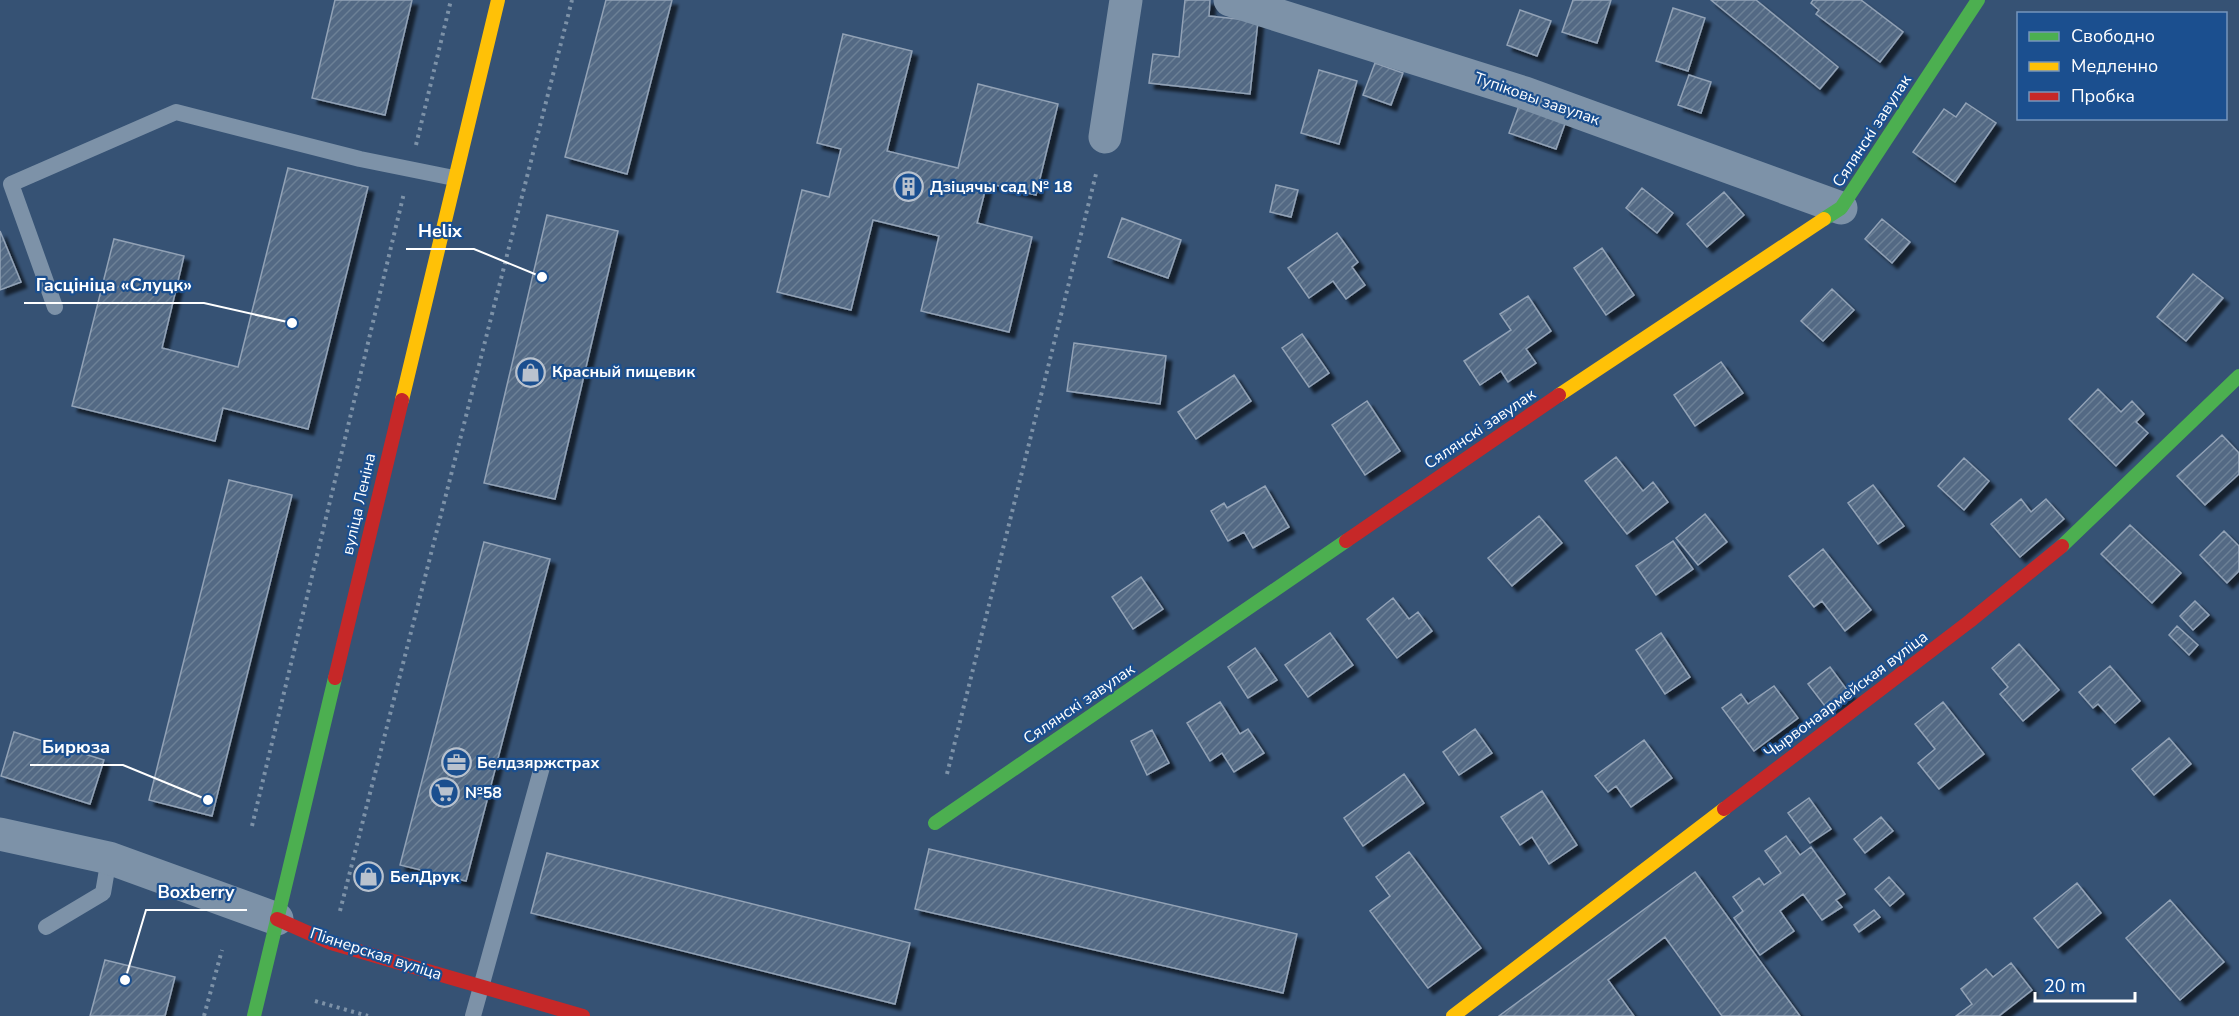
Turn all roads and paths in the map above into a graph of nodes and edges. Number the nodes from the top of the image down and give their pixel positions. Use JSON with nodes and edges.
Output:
{"nodes":[{"id":1,"x":451,"y":0,"type":"edge"},
{"id":2,"x":498,"y":0,"type":"edge"},
{"id":3,"x":572,"y":0,"type":"edge"},
{"id":4,"x":1126,"y":0,"type":"edge"},
{"id":5,"x":1230,"y":0,"type":"edge"},
{"id":6,"x":1978,"y":0,"type":"edge"},
{"id":7,"x":1106,"y":137,"type":"joint"},
{"id":8,"x":410,"y":169,"type":"junction"},
{"id":9,"x":454,"y":178,"type":"junction"},
{"id":10,"x":1841,"y":208,"type":"junction"},
{"id":11,"x":55,"y":307,"type":"dead end"},
{"id":12,"x":2239,"y":376,"type":"edge"},
{"id":13,"x":542,"y":767,"type":"dead end"},
{"id":14,"x":935,"y":823,"type":"joint"},
{"id":15,"x":252,"y":826,"type":"dead end"},
{"id":16,"x":0,"y":834,"type":"edge"},
{"id":17,"x":109,"y":858,"type":"junction"},
{"id":18,"x":277,"y":919,"type":"junction"},
{"id":19,"x":338,"y":921,"type":"dead end"},
{"id":20,"x":46,"y":927,"type":"dead end"},
{"id":21,"x":222,"y":950,"type":"dead end"},
{"id":22,"x":482,"y":988,"type":"junction"},
{"id":23,"x":315,"y":1001,"type":"dead end"},
{"id":24,"x":204,"y":1016,"type":"edge"},
{"id":25,"x":254,"y":1016,"type":"edge"},
{"id":26,"x":368,"y":1016,"type":"edge"},
{"id":27,"x":473,"y":1016,"type":"edge"},
{"id":28,"x":583,"y":1016,"type":"edge"},
{"id":29,"x":1453,"y":1016,"type":"edge"}],
"edges":[{"from":1,"to":8,"type":"path"},
{"from":2,"to":9,"type":"street","name":"вуліца Леніна"},
{"from":3,"to":19,"type":"path"},
{"from":4,"to":7,"type":"street"},
{"from":5,"to":10,"type":"street","name":"Тупіковы завулак"},
{"from":6,"to":10,"type":"street","name":"Сялянскі завулак"},
{"from":7,"to":14,"type":"path"},
{"from":8,"to":9,"type":"lane"},
{"from":8,"to":11,"type":"lane"},
{"from":8,"to":15,"type":"path"},
{"from":9,"to":18,"type":"street","name":"вуліца Леніна"},
{"from":10,"to":14,"type":"street","name":"Сялянскі завулак"},
{"from":12,"to":29,"type":"street","name":"Чырвонаармейская вуліца"},
{"from":13,"to":22,"type":"lane"},
{"from":16,"to":17,"type":"street","name":"Піянерская вуліца"},
{"from":17,"to":18,"type":"street","name":"Піянерская вуліца"},
{"from":17,"to":20,"type":"lane"},
{"from":18,"to":22,"type":"street","name":"Піянерская вуліца"},
{"from":18,"to":25,"type":"street","name":"вуліца Леніна"},
{"from":21,"to":24,"type":"path"},
{"from":22,"to":27,"type":"lane"},
{"from":22,"to":28,"type":"street","name":"Піянерская вуліца"},
{"from":23,"to":26,"type":"path"}]}
